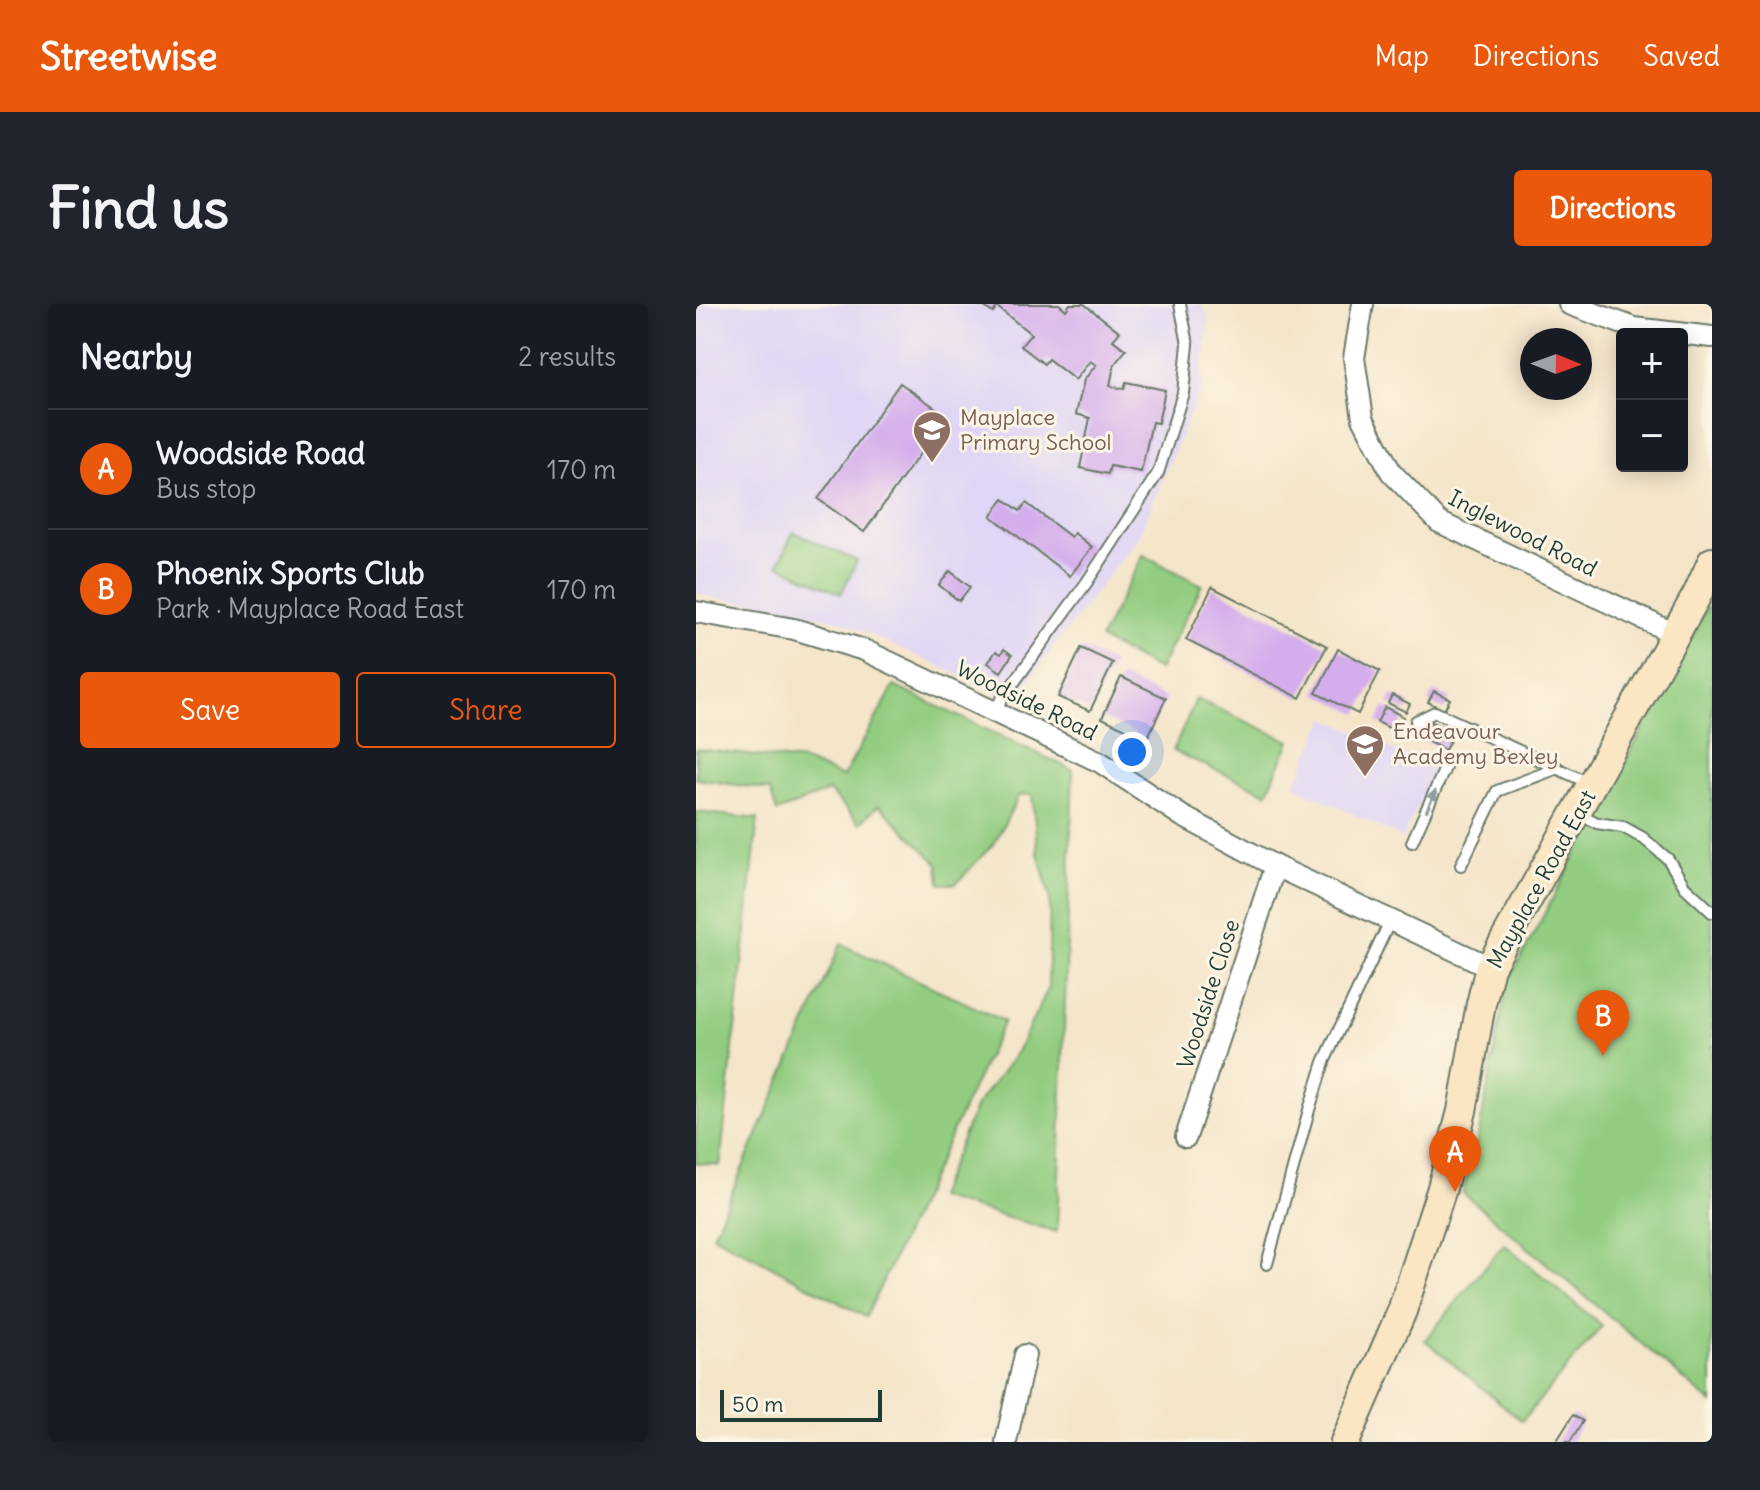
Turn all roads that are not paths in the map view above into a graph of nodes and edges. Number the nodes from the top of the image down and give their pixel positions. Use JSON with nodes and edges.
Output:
{"nodes":[{"id":1,"x":1180,"y":304,"type":"edge"},
{"id":2,"x":1363,"y":304,"type":"edge"},
{"id":3,"x":1569,"y":304,"type":"edge"},
{"id":4,"x":1712,"y":337,"type":"edge"},
{"id":5,"x":1712,"y":562,"type":"edge"},
{"id":6,"x":696,"y":612,"type":"edge"},
{"id":7,"x":1675,"y":634,"type":"junction"},
{"id":8,"x":994,"y":710,"type":"junction"},
{"id":9,"x":1416,"y":721,"type":"dead end"},
{"id":10,"x":1449,"y":759,"type":"dead end"},
{"id":11,"x":1558,"y":768,"type":"junction"},
{"id":12,"x":1593,"y":785,"type":"junction"},
{"id":13,"x":1577,"y":813,"type":"junction"},
{"id":14,"x":1412,"y":842,"type":"dead end"},
{"id":15,"x":1461,"y":865,"type":"dead end"},
{"id":16,"x":1275,"y":866,"type":"junction"},
{"id":17,"x":1712,"y":912,"type":"edge"},
{"id":18,"x":1390,"y":921,"type":"junction"},
{"id":19,"x":1490,"y":967,"type":"junction"},
{"id":20,"x":1186,"y":1137,"type":"dead end"},
{"id":21,"x":1267,"y":1264,"type":"dead end"},
{"id":22,"x":1025,"y":1355,"type":"dead end"},
{"id":23,"x":1006,"y":1442,"type":"edge"},
{"id":24,"x":1345,"y":1442,"type":"edge"}],
"edges":[{"from":1,"to":8,"type":"lane"},
{"from":2,"to":7,"type":"street","name":"Inglewood Road"},
{"from":3,"to":4,"type":"street"},
{"from":5,"to":7,"type":"street","name":"Mayplace Road East"},
{"from":6,"to":8,"type":"street","name":"Woodside Road"},
{"from":7,"to":12,"type":"street","name":"Mayplace Road East"},
{"from":8,"to":16,"type":"street","name":"Woodside Road"},
{"from":9,"to":11,"type":"lane"},
{"from":14,"to":10,"type":"lane","one_way":true},
{"from":11,"to":12,"type":"lane"},
{"from":11,"to":15,"type":"lane"},
{"from":12,"to":13,"type":"street","name":"Mayplace Road East"},
{"from":13,"to":17,"type":"lane"},
{"from":13,"to":19,"type":"street","name":"Mayplace Road East"},
{"from":16,"to":18,"type":"street","name":"Woodside Road"},
{"from":16,"to":20,"type":"street","name":"Woodside Close"},
{"from":18,"to":19,"type":"street","name":"Woodside Road"},
{"from":18,"to":21,"type":"lane"},
{"from":19,"to":24,"type":"street","name":"Mayplace Road East"},
{"from":22,"to":23,"type":"street"}]}
